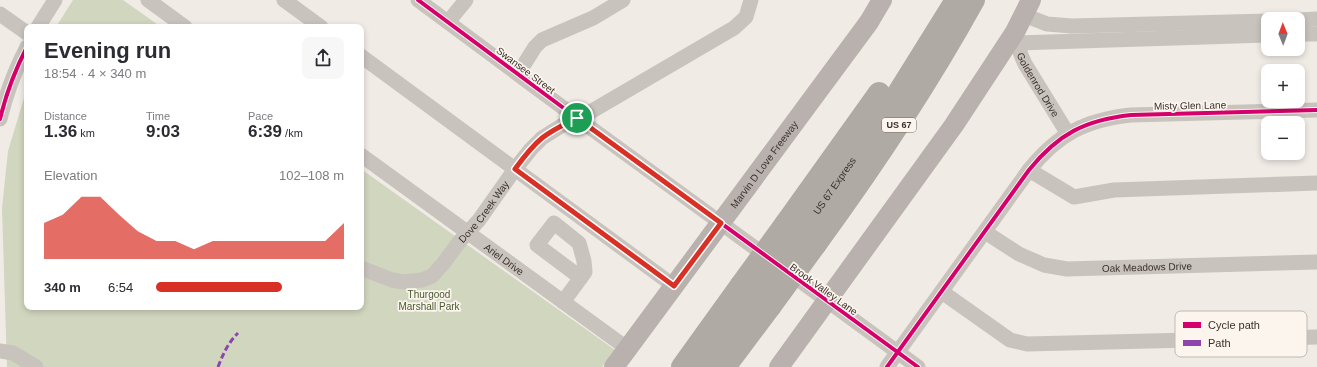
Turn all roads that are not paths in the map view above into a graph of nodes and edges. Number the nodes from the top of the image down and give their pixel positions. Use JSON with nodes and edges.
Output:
{"nodes":[{"id":1,"x":55,"y":0,"type":"edge"},
{"id":2,"x":148,"y":0,"type":"edge"},
{"id":3,"x":284,"y":0,"type":"edge"},
{"id":4,"x":418,"y":0,"type":"edge"},
{"id":5,"x":466,"y":0,"type":"edge"},
{"id":6,"x":622,"y":0,"type":"edge"},
{"id":7,"x":752,"y":0,"type":"edge"},
{"id":8,"x":882,"y":0,"type":"edge"},
{"id":9,"x":939,"y":0,"type":"edge"},
{"id":10,"x":956,"y":0,"type":"edge"},
{"id":11,"x":974,"y":0,"type":"edge"},
{"id":12,"x":0,"y":14,"type":"edge"},
{"id":13,"x":1317,"y":19,"type":"edge"},
{"id":14,"x":1305,"y":20,"type":"edge"},
{"id":15,"x":1261,"y":21,"type":"edge"},
{"id":16,"x":448,"y":22,"type":"junction"},
{"id":17,"x":1022,"y":22,"type":"edge"},
{"id":18,"x":40,"y":24,"type":"edge"},
{"id":19,"x":181,"y":24,"type":"edge"},
{"id":20,"x":317,"y":24,"type":"edge"},
{"id":21,"x":24,"y":31,"type":"edge"},
{"id":22,"x":1305,"y":34,"type":"edge"},
{"id":23,"x":1317,"y":34,"type":"edge"},
{"id":24,"x":1261,"y":35,"type":"edge"},
{"id":25,"x":24,"y":53,"type":"edge"},
{"id":26,"x":364,"y":58,"type":"edge"},
{"id":27,"x":518,"y":74,"type":"junction"},
{"id":28,"x":1317,"y":110,"type":"edge"},
{"id":29,"x":577,"y":118,"type":"junction"},
{"id":30,"x":0,"y":119,"type":"edge"},
{"id":31,"x":1068,"y":134,"type":"junction"},
{"id":32,"x":364,"y":157,"type":"edge"},
{"id":33,"x":515,"y":169,"type":"junction"},
{"id":34,"x":1029,"y":170,"type":"junction"},
{"id":35,"x":1317,"y":183,"type":"edge"},
{"id":36,"x":721,"y":223,"type":"junction"},
{"id":37,"x":468,"y":232,"type":"junction"},
{"id":38,"x":985,"y":232,"type":"junction"},
{"id":39,"x":801,"y":234,"type":"junction"},
{"id":40,"x":1317,"y":262,"type":"edge"},
{"id":41,"x":364,"y":269,"type":"edge"},
{"id":42,"x":581,"y":278,"type":"junction"},
{"id":43,"x":674,"y":286,"type":"junction"},
{"id":44,"x":942,"y":292,"type":"junction"},
{"id":45,"x":754,"y":298,"type":"junction"},
{"id":46,"x":828,"y":301,"type":"junction"},
{"id":47,"x":563,"y":302,"type":"junction"},
{"id":48,"x":1307,"y":337,"type":"edge"},
{"id":49,"x":1317,"y":337,"type":"edge"},
{"id":50,"x":1175,"y":340,"type":"edge"},
{"id":51,"x":628,"y":349,"type":"junction"},
{"id":52,"x":0,"y":351,"type":"edge"},
{"id":53,"x":898,"y":352,"type":"junction"},
{"id":54,"x":32,"y":366,"type":"edge"},
{"id":55,"x":614,"y":367,"type":"edge"},
{"id":56,"x":682,"y":367,"type":"edge"},
{"id":57,"x":704,"y":367,"type":"edge"},
{"id":58,"x":725,"y":367,"type":"edge"},
{"id":59,"x":779,"y":367,"type":"edge"},
{"id":60,"x":888,"y":367,"type":"edge"},
{"id":61,"x":918,"y":367,"type":"edge"}],
"edges":[{"from":1,"to":18,"type":"street"},
{"from":2,"to":19,"type":"street"},
{"from":3,"to":20,"type":"street"},
{"from":4,"to":16,"type":"street","name":"Swansee Street"},
{"from":5,"to":16,"type":"street"},
{"from":6,"to":27,"type":"street"},
{"from":7,"to":29,"type":"street","name":"Dove Creek Way"},
{"from":8,"to":36,"type":"main road","name":"Marvin D Love Freeway"},
{"from":9,"to":39,"type":"highway","number":"US 67"},
{"from":10,"to":39,"type":"highway","name":"US 67 Express"},
{"from":11,"to":39,"type":"highway","number":"US 67"},
{"from":12,"to":21,"type":"street"},
{"from":13,"to":14,"type":"street"},
{"from":15,"to":17,"type":"street"},
{"from":16,"to":27,"type":"street","name":"Swansee Street"},
{"from":17,"to":24,"type":"street"},
{"from":17,"to":31,"type":"street","name":"Goldenrod Drive"},
{"from":17,"to":46,"type":"main road"},
{"from":22,"to":23,"type":"street"},
{"from":25,"to":30,"type":"street"},
{"from":26,"to":33,"type":"street"},
{"from":27,"to":29,"type":"street","name":"Swansee Street"},
{"from":28,"to":31,"type":"street","name":"Misty Glen Lane"},
{"from":29,"to":33,"type":"street","name":"Dove Creek Way"},
{"from":29,"to":36,"type":"street","name":"Swansee Street"},
{"from":31,"to":34,"type":"street","name":"Misty Glen Lane"},
{"from":32,"to":37,"type":"street","name":"Ariel Drive"},
{"from":33,"to":37,"type":"street","name":"Dove Creek Way"},
{"from":33,"to":43,"type":"street"},
{"from":34,"to":35,"type":"street"},
{"from":34,"to":38,"type":"street","name":"Misty Glen Lane"},
{"from":36,"to":43,"type":"main road","name":"Marvin D Love Freeway"},
{"from":36,"to":46,"type":"street","name":"Brook Valley Lane"},
{"from":37,"to":41,"type":"street","name":"Dove Creek Way"},
{"from":37,"to":47,"type":"street","name":"Ariel Drive"},
{"from":38,"to":40,"type":"street","name":"Oak Meadows Drive"},
{"from":38,"to":44,"type":"street","name":"Misty Glen Lane"},
{"from":39,"to":45,"type":"highway","number":"US 67","bridge":true},
{"from":39,"to":45,"type":"highway","number":"US 67","bridge":true},
{"from":42,"to":42,"type":"street"},
{"from":42,"to":47,"type":"street"},
{"from":43,"to":51,"type":"main road","name":"Marvin D Love Freeway"},
{"from":44,"to":50,"type":"street"},
{"from":44,"to":53,"type":"street","name":"Misty Glen Lane"},
{"from":45,"to":56,"type":"highway","number":"US 67"},
{"from":45,"to":57,"type":"highway"},
{"from":45,"to":58,"type":"highway","number":"US 67"},
{"from":46,"to":53,"type":"street","name":"Brook Valley Lane"},
{"from":46,"to":59,"type":"main road"},
{"from":47,"to":51,"type":"street","name":"Ariel Drive"},
{"from":48,"to":49,"type":"street"},
{"from":51,"to":55,"type":"main road","name":"Marvin D Love Freeway"},
{"from":52,"to":54,"type":"street"},
{"from":53,"to":60,"type":"street","name":"Misty Glen Lane"},
{"from":53,"to":61,"type":"street","name":"Brook Valley Lane"}]}
